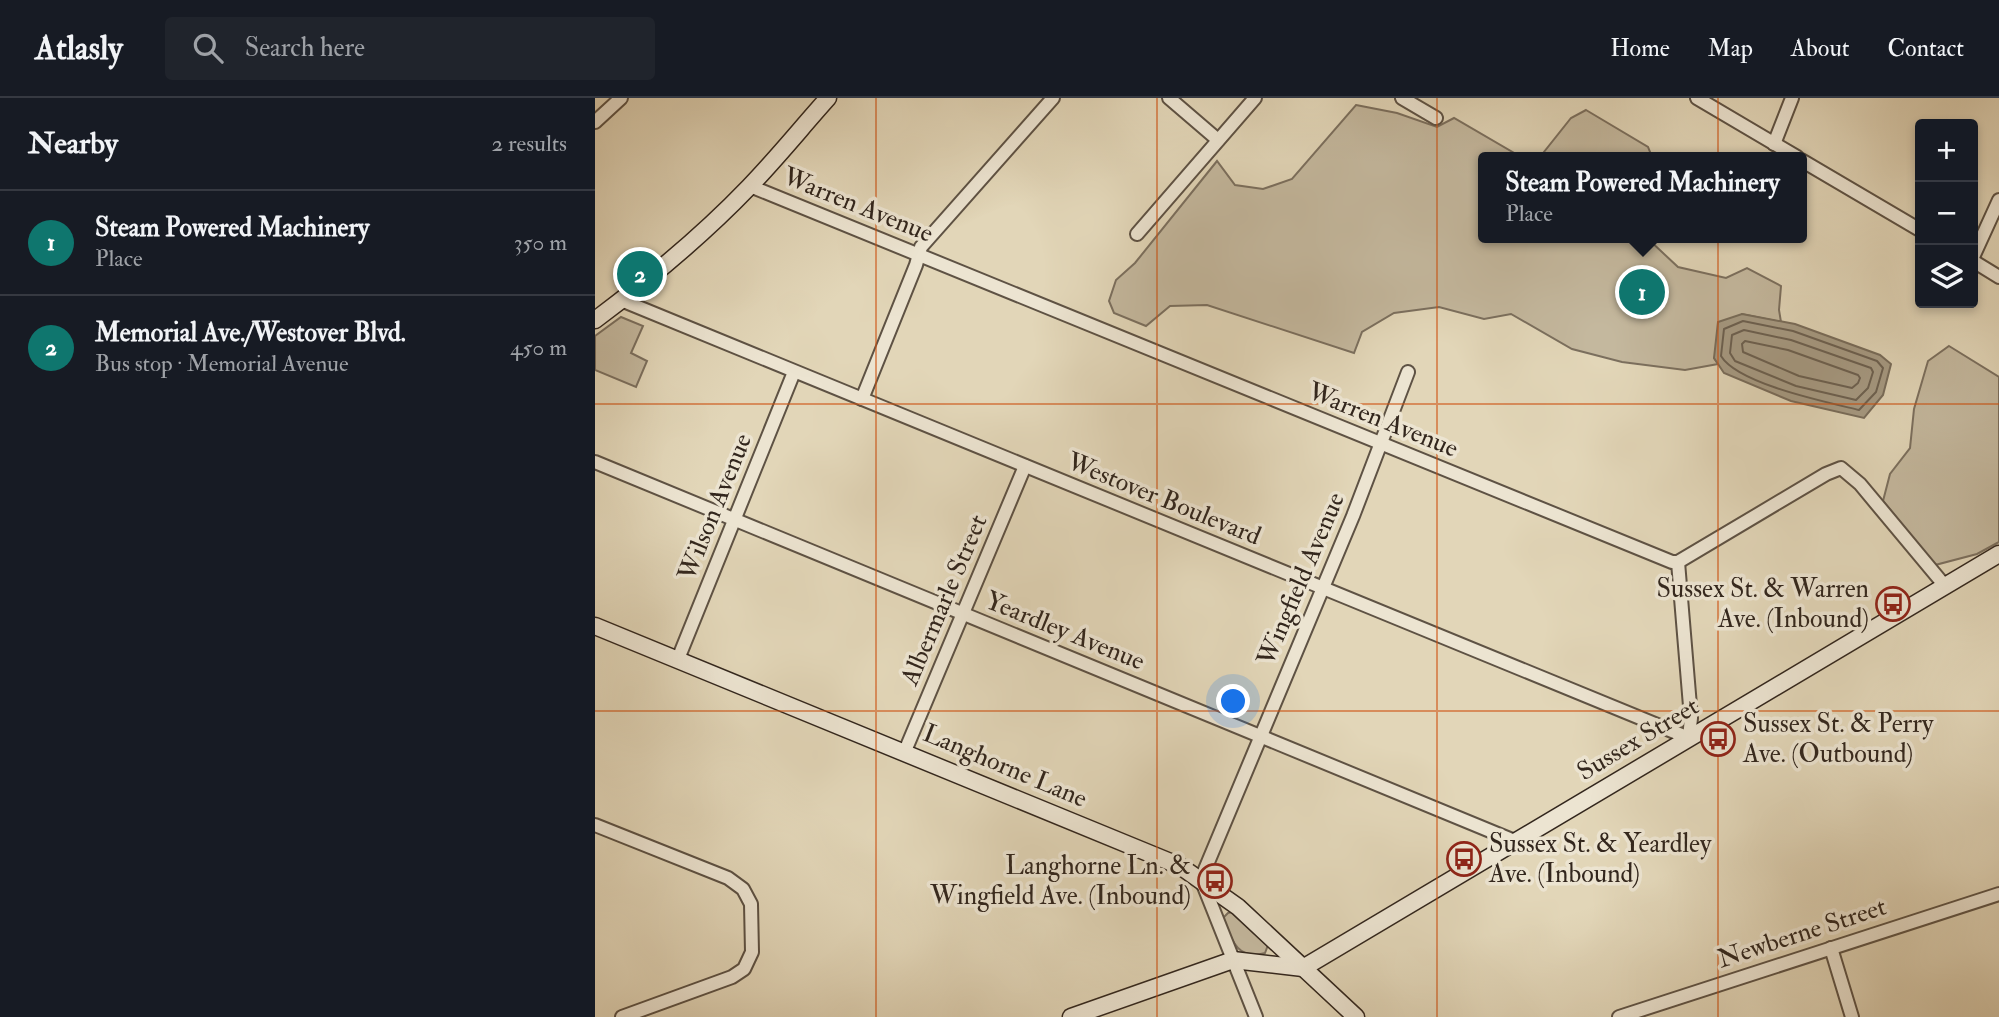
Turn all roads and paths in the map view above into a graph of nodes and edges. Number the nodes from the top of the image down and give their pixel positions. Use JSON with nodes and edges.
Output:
{"nodes":[{"id":1,"x":621,"y":98,"type":"edge"},
{"id":2,"x":828,"y":98,"type":"edge"},
{"id":3,"x":1053,"y":98,"type":"edge"},
{"id":4,"x":1169,"y":98,"type":"edge"},
{"id":5,"x":1255,"y":98,"type":"edge"},
{"id":6,"x":1402,"y":98,"type":"edge"},
{"id":7,"x":1697,"y":98,"type":"edge"},
{"id":8,"x":1792,"y":98,"type":"edge"},
{"id":9,"x":1436,"y":118,"type":"dead end"},
{"id":10,"x":595,"y":122,"type":"edge"},
{"id":11,"x":1218,"y":140,"type":"junction"},
{"id":12,"x":1774,"y":144,"type":"junction"},
{"id":13,"x":1788,"y":152,"type":"edge"},
{"id":14,"x":1807,"y":164,"type":"edge"},
{"id":15,"x":750,"y":186,"type":"junction"},
{"id":16,"x":1999,"y":200,"type":"edge"},
{"id":17,"x":1915,"y":227,"type":"edge"},
{"id":18,"x":1137,"y":234,"type":"dead end"},
{"id":19,"x":1978,"y":248,"type":"edge"},
{"id":20,"x":918,"y":254,"type":"junction"},
{"id":21,"x":1978,"y":262,"type":"edge"},
{"id":22,"x":1999,"y":277,"type":"edge"},
{"id":23,"x":621,"y":300,"type":"junction"},
{"id":24,"x":595,"y":320,"type":"edge"},
{"id":25,"x":794,"y":372,"type":"junction"},
{"id":26,"x":1408,"y":372,"type":"dead end"},
{"id":27,"x":862,"y":400,"type":"junction"},
{"id":28,"x":1382,"y":444,"type":"junction"},
{"id":29,"x":595,"y":462,"type":"edge"},
{"id":30,"x":1025,"y":466,"type":"junction"},
{"id":31,"x":734,"y":519,"type":"junction"},
{"id":32,"x":1999,"y":554,"type":"edge"},
{"id":33,"x":1678,"y":562,"type":"junction"},
{"id":34,"x":1945,"y":586,"type":"junction"},
{"id":35,"x":1322,"y":589,"type":"junction"},
{"id":36,"x":963,"y":613,"type":"junction"},
{"id":37,"x":595,"y":626,"type":"edge"},
{"id":38,"x":678,"y":659,"type":"junction"},
{"id":39,"x":1262,"y":736,"type":"junction"},
{"id":40,"x":1689,"y":738,"type":"junction"},
{"id":41,"x":905,"y":751,"type":"junction"},
{"id":42,"x":595,"y":825,"type":"edge"},
{"id":43,"x":1517,"y":842,"type":"junction"},
{"id":44,"x":1202,"y":879,"type":"junction"},
{"id":45,"x":1999,"y":894,"type":"edge"},
{"id":46,"x":1831,"y":948,"type":"junction"},
{"id":47,"x":1233,"y":960,"type":"junction"},
{"id":48,"x":1303,"y":968,"type":"junction"},
{"id":49,"x":1076,"y":1016,"type":"edge"},
{"id":50,"x":622,"y":1017,"type":"edge"},
{"id":51,"x":1256,"y":1017,"type":"edge"},
{"id":52,"x":1356,"y":1017,"type":"edge"},
{"id":53,"x":1619,"y":1017,"type":"edge"},
{"id":54,"x":1852,"y":1017,"type":"edge"}],
"edges":[{"from":1,"to":10,"type":"street"},
{"from":2,"to":15,"type":"street"},
{"from":3,"to":20,"type":"street"},
{"from":4,"to":11,"type":"street"},
{"from":5,"to":11,"type":"street"},
{"from":6,"to":9,"type":"street"},
{"from":7,"to":12,"type":"street"},
{"from":8,"to":12,"type":"street"},
{"from":11,"to":18,"type":"street"},
{"from":12,"to":13,"type":"street"},
{"from":14,"to":17,"type":"street"},
{"from":15,"to":20,"type":"street","name":"Warren Avenue"},
{"from":15,"to":23,"type":"street"},
{"from":16,"to":19,"type":"street"},
{"from":20,"to":27,"type":"street"},
{"from":20,"to":28,"type":"street","name":"Warren Avenue"},
{"from":21,"to":22,"type":"street"},
{"from":23,"to":24,"type":"street"},
{"from":23,"to":25,"type":"street","name":"Westover Boulevard"},
{"from":25,"to":27,"type":"street","name":"Westover Boulevard"},
{"from":25,"to":31,"type":"street","name":"Wilson Avenue"},
{"from":26,"to":28,"type":"street","name":"Wingfield Avenue"},
{"from":27,"to":30,"type":"street","name":"Westover Boulevard"},
{"from":28,"to":33,"type":"street","name":"Warren Avenue"},
{"from":28,"to":35,"type":"street","name":"Wingfield Avenue"},
{"from":29,"to":31,"type":"street","name":"Yeardley Avenue"},
{"from":30,"to":35,"type":"street","name":"Westover Boulevard"},
{"from":30,"to":36,"type":"street","name":"Albermarle Street"},
{"from":31,"to":36,"type":"street","name":"Yeardley Avenue"},
{"from":31,"to":38,"type":"street","name":"Wilson Avenue"},
{"from":32,"to":34,"type":"street","name":"Sussex Street"},
{"from":33,"to":34,"type":"street"},
{"from":33,"to":40,"type":"street"},
{"from":34,"to":40,"type":"street","name":"Sussex Street"},
{"from":35,"to":39,"type":"street","name":"Wingfield Avenue"},
{"from":35,"to":40,"type":"street","name":"Westover Boulevard"},
{"from":36,"to":39,"type":"street","name":"Yeardley Avenue"},
{"from":36,"to":41,"type":"street","name":"Albermarle Street"},
{"from":37,"to":38,"type":"street","name":"Langhorne Lane"},
{"from":38,"to":41,"type":"street","name":"Langhorne Lane"},
{"from":39,"to":43,"type":"street","name":"Yeardley Avenue"},
{"from":39,"to":44,"type":"street","name":"Wingfield Avenue"},
{"from":40,"to":43,"type":"street","name":"Sussex Street"},
{"from":41,"to":44,"type":"street","name":"Langhorne Lane"},
{"from":42,"to":50,"type":"street"},
{"from":43,"to":48,"type":"street","name":"Sussex Street"},
{"from":44,"to":47,"type":"street"},
{"from":44,"to":48,"type":"street","name":"Langhorne Lane"},
{"from":45,"to":46,"type":"street","name":"Newberne Street"},
{"from":46,"to":53,"type":"street","name":"Newberne Street"},
{"from":46,"to":54,"type":"street"},
{"from":47,"to":48,"type":"street"},
{"from":47,"to":49,"type":"street"},
{"from":47,"to":51,"type":"street"},
{"from":48,"to":52,"type":"street","name":"Langhorne Lane"}]}
